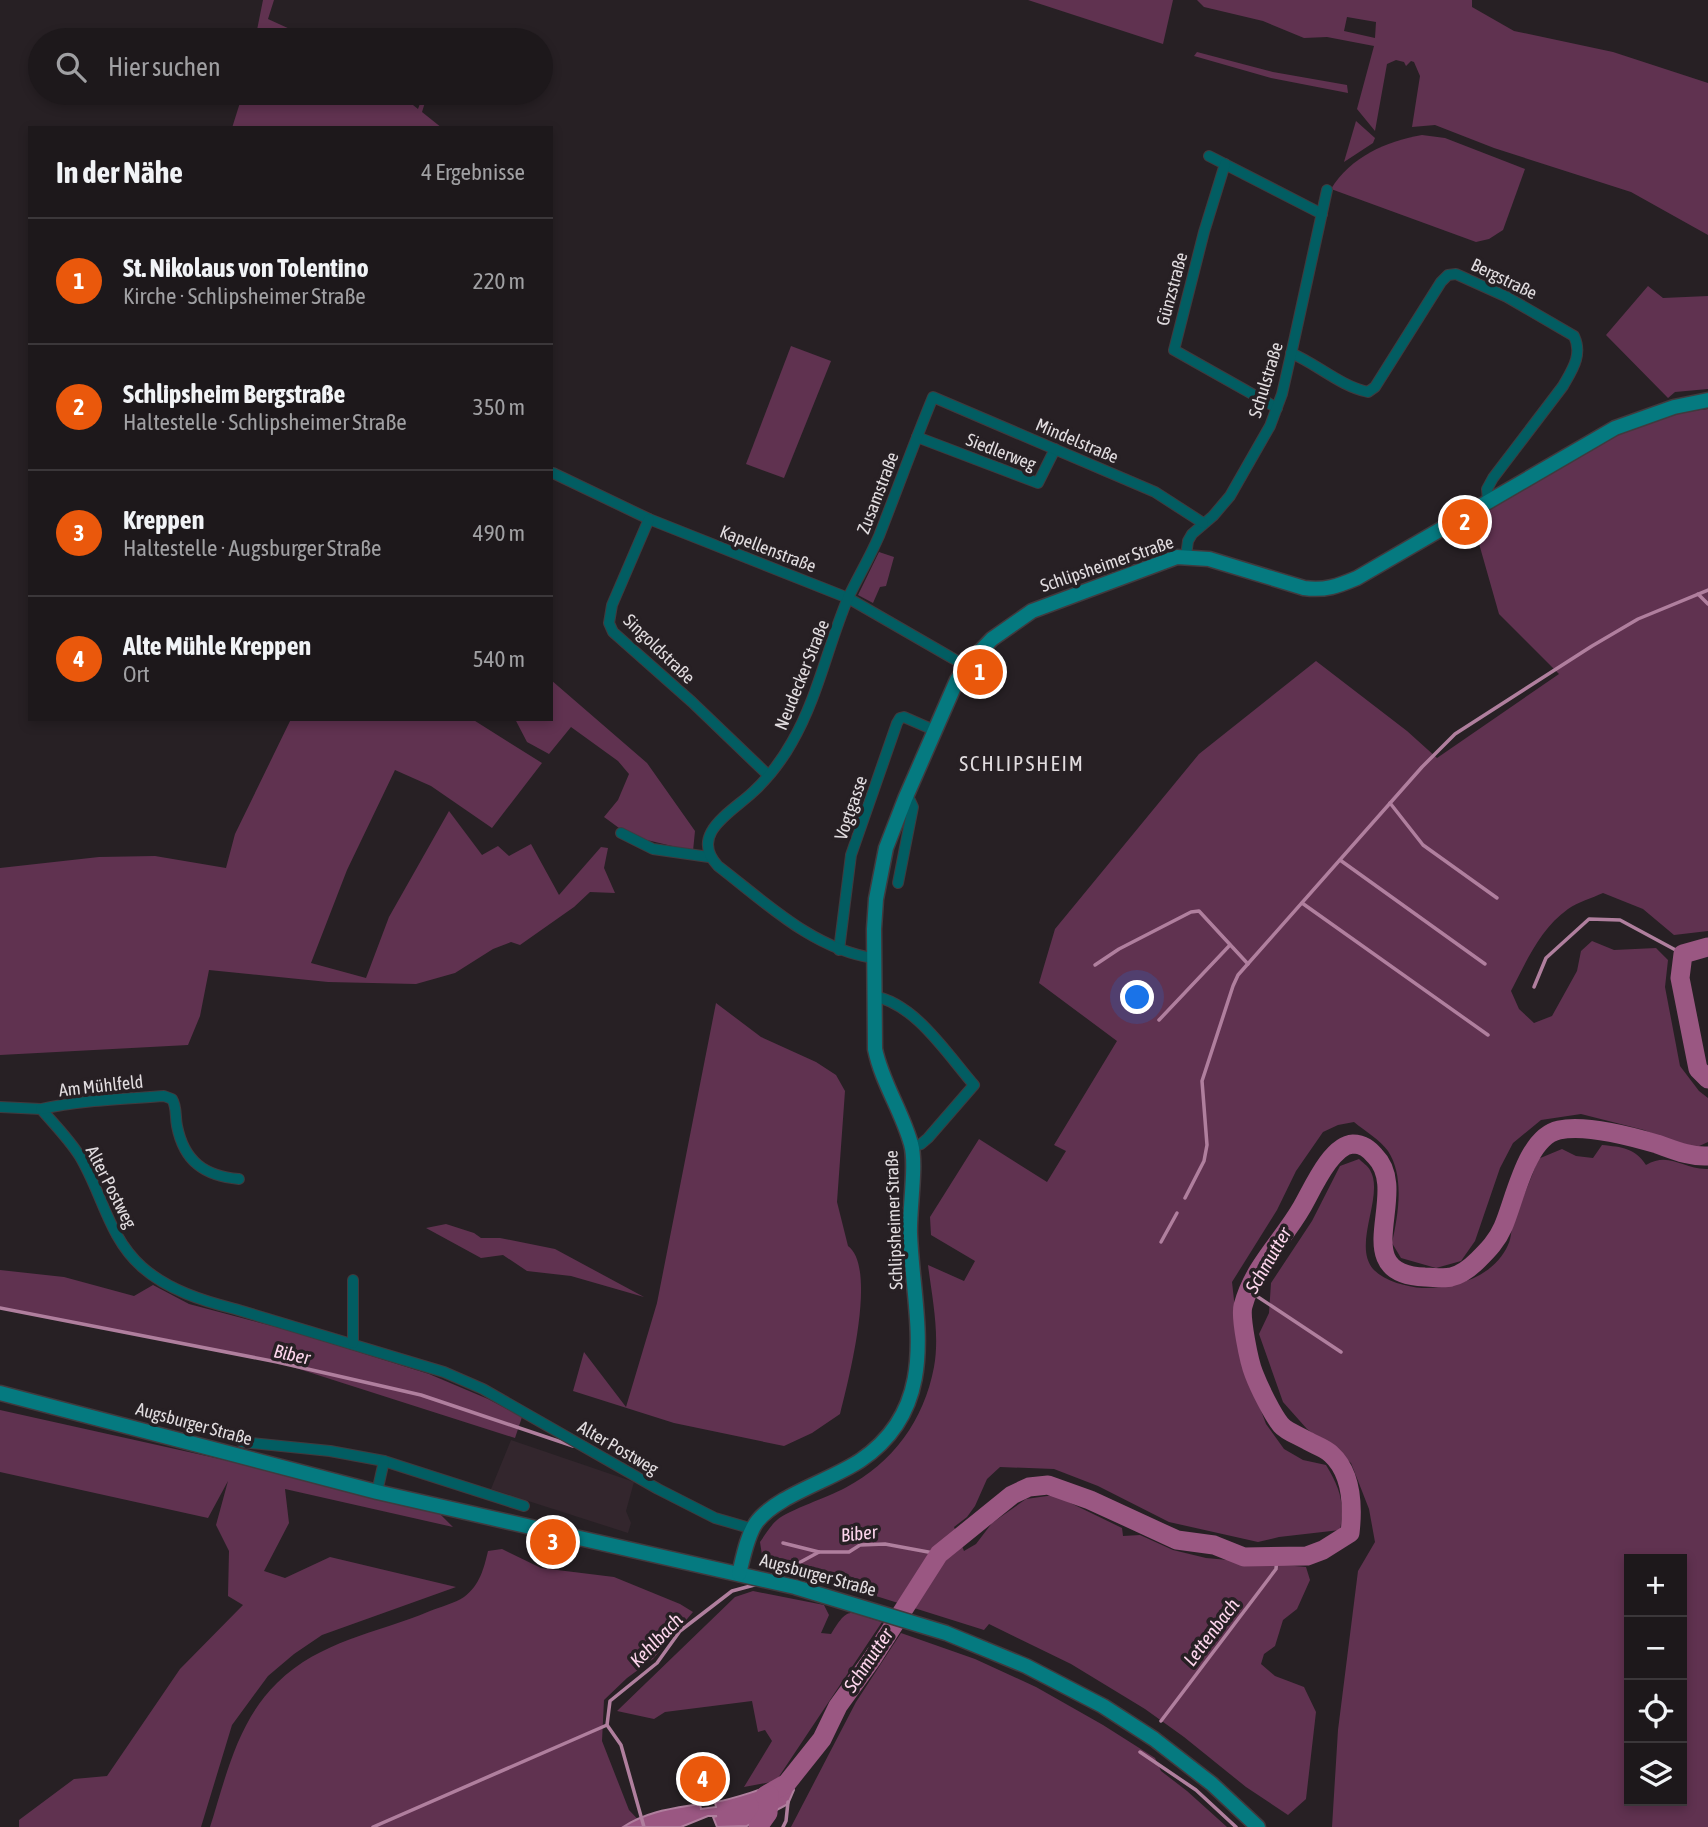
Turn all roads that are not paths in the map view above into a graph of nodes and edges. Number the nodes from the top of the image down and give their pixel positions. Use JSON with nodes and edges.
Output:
{"nodes":[{"id":1,"x":1209,"y":156,"type":"dead end"},
{"id":2,"x":1225,"y":164,"type":"junction"},
{"id":3,"x":1327,"y":190,"type":"dead end"},
{"id":4,"x":1322,"y":214,"type":"junction"},
{"id":5,"x":1291,"y":353,"type":"junction"},
{"id":6,"x":933,"y":397,"type":"joint"},
{"id":7,"x":1708,"y":400,"type":"edge"},
{"id":8,"x":1277,"y":408,"type":"junction"},
{"id":9,"x":917,"y":437,"type":"junction"},
{"id":10,"x":1055,"y":449,"type":"junction"},
{"id":11,"x":553,"y":473,"type":"dead end"},
{"id":12,"x":1488,"y":501,"type":"junction"},
{"id":13,"x":649,"y":519,"type":"junction"},
{"id":14,"x":1203,"y":523,"type":"junction"},
{"id":15,"x":1186,"y":556,"type":"junction"},
{"id":16,"x":848,"y":598,"type":"junction"},
{"id":17,"x":966,"y":666,"type":"junction"},
{"id":18,"x":936,"y":731,"type":"junction"},
{"id":19,"x":768,"y":775,"type":"junction"},
{"id":20,"x":907,"y":794,"type":"junction"},
{"id":21,"x":621,"y":834,"type":"dead end"},
{"id":22,"x":709,"y":857,"type":"junction"},
{"id":23,"x":898,"y":883,"type":"dead end"},
{"id":24,"x":839,"y":950,"type":"junction"},
{"id":25,"x":873,"y":958,"type":"junction"},
{"id":26,"x":873,"y":996,"type":"junction"},
{"id":27,"x":0,"y":1107,"type":"edge"},
{"id":28,"x":41,"y":1110,"type":"junction"},
{"id":29,"x":912,"y":1147,"type":"junction"},
{"id":30,"x":239,"y":1179,"type":"dead end"},
{"id":31,"x":352,"y":1280,"type":"dead end"},
{"id":32,"x":353,"y":1343,"type":"junction"},
{"id":33,"x":0,"y":1393,"type":"edge"},
{"id":34,"x":242,"y":1442,"type":"dead end"},
{"id":35,"x":384,"y":1461,"type":"junction"},
{"id":36,"x":377,"y":1492,"type":"junction"},
{"id":37,"x":524,"y":1506,"type":"dead end"},
{"id":38,"x":753,"y":1529,"type":"junction"},
{"id":39,"x":743,"y":1575,"type":"junction"},
{"id":40,"x":1258,"y":1827,"type":"edge"}],
"edges":[{"from":1,"to":2,"type":"street"},
{"from":2,"to":4,"type":"street"},
{"from":2,"to":8,"type":"street","name":"Günzstraße"},
{"from":3,"to":4,"type":"street","name":"Schulstraße"},
{"from":4,"to":5,"type":"street","name":"Schulstraße"},
{"from":5,"to":8,"type":"street","name":"Schulstraße"},
{"from":5,"to":12,"type":"street","name":"Bergstraße"},
{"from":6,"to":9,"type":"street","name":"Zusamstraße"},
{"from":6,"to":10,"type":"street","name":"Mindelstraße"},
{"from":7,"to":12,"type":"street","name":"Schlipsheimer Straße"},
{"from":8,"to":14,"type":"street","name":"Schulstraße"},
{"from":9,"to":10,"type":"street","name":"Siedlerweg"},
{"from":9,"to":16,"type":"street","name":"Zusamstraße"},
{"from":10,"to":14,"type":"street","name":"Mindelstraße"},
{"from":11,"to":13,"type":"street","name":"Kapellenstraße"},
{"from":12,"to":15,"type":"street","name":"Schlipsheimer Straße"},
{"from":13,"to":16,"type":"street","name":"Kapellenstraße"},
{"from":13,"to":19,"type":"street","name":"Singoldstraße"},
{"from":14,"to":15,"type":"street","name":"Schulstraße"},
{"from":15,"to":17,"type":"street","name":"Schlipsheimer Straße"},
{"from":16,"to":17,"type":"street","name":"Kapellenstraße"},
{"from":16,"to":19,"type":"street","name":"Neudecker Straße"},
{"from":17,"to":18,"type":"street","name":"Schlipsheimer Straße"},
{"from":18,"to":20,"type":"street","name":"Schlipsheimer Straße"},
{"from":18,"to":24,"type":"street","name":"Vogtgasse"},
{"from":19,"to":22,"type":"street","name":"Neudecker Straße"},
{"from":20,"to":23,"type":"street","name":"Schlipsheimer Straße"},
{"from":20,"to":25,"type":"street","name":"Schlipsheimer Straße"},
{"from":21,"to":22,"type":"street"},
{"from":22,"to":24,"type":"street"},
{"from":24,"to":25,"type":"street"},
{"from":25,"to":26,"type":"street","name":"Schlipsheimer Straße"},
{"from":26,"to":29,"type":"street","name":"Schlipsheimer Straße"},
{"from":26,"to":29,"type":"street"},
{"from":27,"to":28,"type":"street"},
{"from":28,"to":30,"type":"street","name":"Am Mühlfeld"},
{"from":28,"to":32,"type":"street","name":"Alter Postweg"},
{"from":29,"to":38,"type":"street","name":"Schlipsheimer Straße"},
{"from":31,"to":32,"type":"street"},
{"from":32,"to":38,"type":"street","name":"Alter Postweg"},
{"from":33,"to":36,"type":"street","name":"Augsburger Straße"},
{"from":34,"to":35,"type":"street","name":"Augsburger Straße"},
{"from":35,"to":36,"type":"street"},
{"from":35,"to":37,"type":"street","name":"Augsburger Straße"},
{"from":36,"to":39,"type":"street","name":"Augsburger Straße"},
{"from":38,"to":39,"type":"street","name":"Schlipsheimer Straße"},
{"from":39,"to":40,"type":"street","name":"Augsburger Straße"}]}
